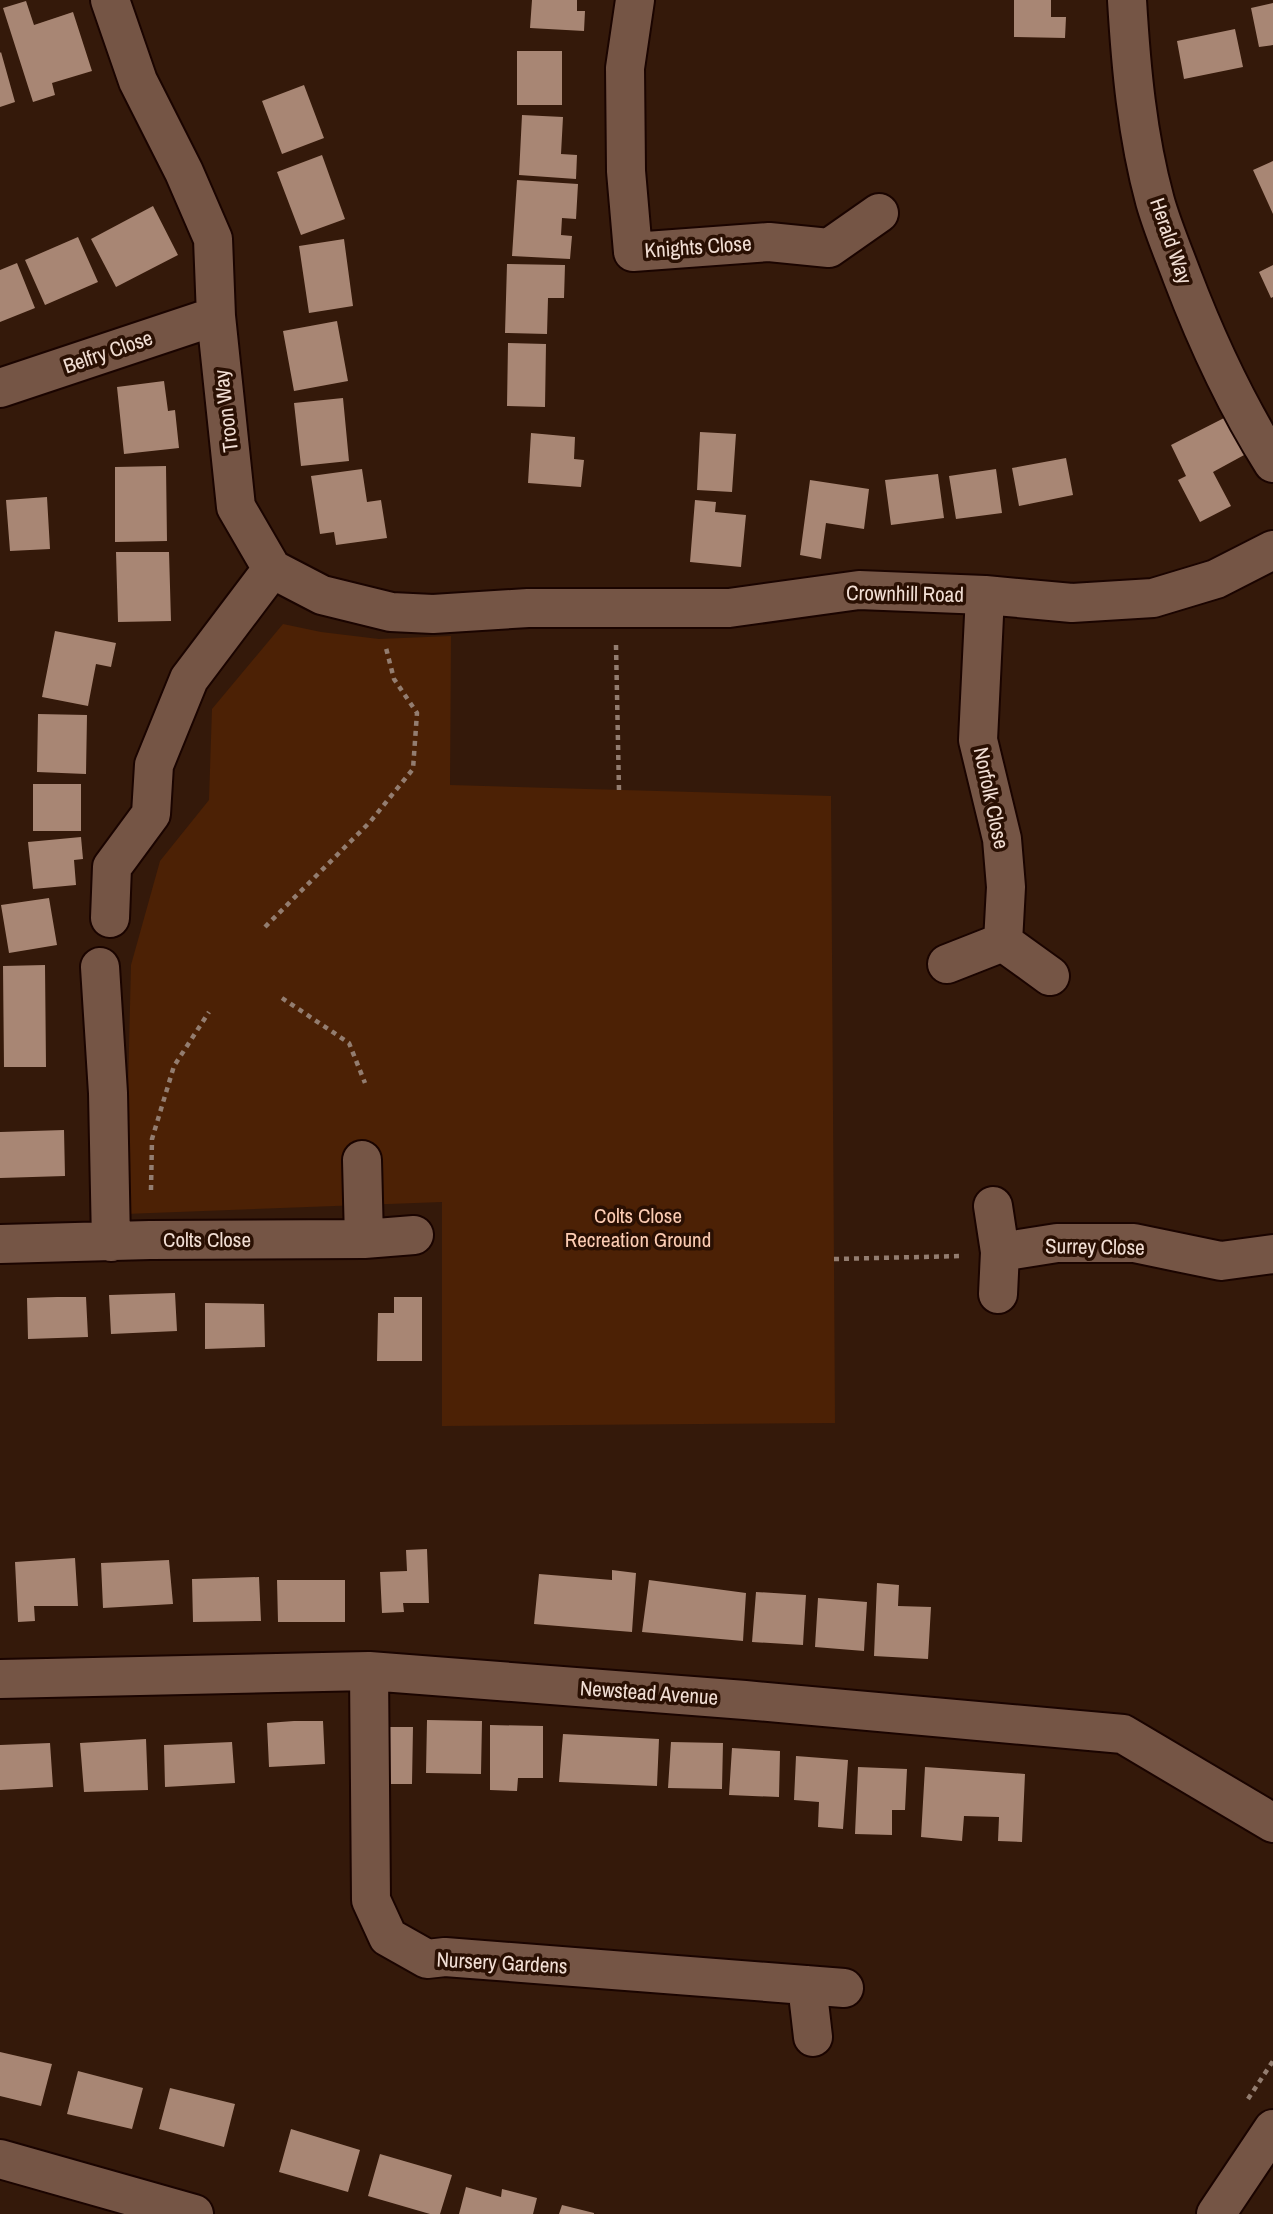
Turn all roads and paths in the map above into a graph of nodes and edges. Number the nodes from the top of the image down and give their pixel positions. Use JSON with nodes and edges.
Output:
{"nodes":[{"id":1,"x":110,"y":0,"type":"edge"},
{"id":2,"x":635,"y":0,"type":"edge"},
{"id":3,"x":1127,"y":0,"type":"edge"},
{"id":4,"x":878,"y":213,"type":"dead end"},
{"id":5,"x":216,"y":316,"type":"junction"},
{"id":6,"x":0,"y":388,"type":"edge"},
{"id":7,"x":1273,"y":463,"type":"edge"},
{"id":8,"x":1273,"y":550,"type":"edge"},
{"id":9,"x":272,"y":569,"type":"junction"},
{"id":10,"x":985,"y":596,"type":"junction"},
{"id":11,"x":615,"y":609,"type":"junction"},
{"id":12,"x":391,"y":612,"type":"junction"},
{"id":13,"x":618,"y":791,"type":"dead end"},
{"id":14,"x":110,"y":918,"type":"dead end"},
{"id":15,"x":265,"y":927,"type":"dead end"},
{"id":16,"x":1003,"y":942,"type":"junction"},
{"id":17,"x":947,"y":964,"type":"dead end"},
{"id":18,"x":100,"y":967,"type":"dead end"},
{"id":19,"x":1050,"y":976,"type":"dead end"},
{"id":20,"x":282,"y":998,"type":"dead end"},
{"id":21,"x":209,"y":1012,"type":"dead end"},
{"id":22,"x":365,"y":1083,"type":"dead end"},
{"id":23,"x":362,"y":1160,"type":"dead end"},
{"id":24,"x":993,"y":1206,"type":"dead end"},
{"id":25,"x":414,"y":1235,"type":"dead end"},
{"id":26,"x":364,"y":1239,"type":"junction"},
{"id":27,"x":150,"y":1240,"type":"junction"},
{"id":28,"x":111,"y":1242,"type":"junction"},
{"id":29,"x":0,"y":1244,"type":"edge"},
{"id":30,"x":1000,"y":1252,"type":"junction"},
{"id":31,"x":1273,"y":1254,"type":"edge"},
{"id":32,"x":834,"y":1259,"type":"dead end"},
{"id":33,"x":998,"y":1294,"type":"dead end"},
{"id":34,"x":369,"y":1671,"type":"junction"},
{"id":35,"x":0,"y":1679,"type":"edge"},
{"id":36,"x":1273,"y":1822,"type":"edge"},
{"id":37,"x":813,"y":2037,"type":"dead end"},
{"id":38,"x":1273,"y":2129,"type":"edge"},
{"id":39,"x":0,"y":2159,"type":"edge"},
{"id":40,"x":194,"y":2214,"type":"edge"},
{"id":41,"x":1216,"y":2214,"type":"edge"}],
"edges":[{"from":1,"to":5,"type":"street","name":"Troon Way"},
{"from":2,"to":4,"type":"street","name":"Knights Close"},
{"from":3,"to":7,"type":"street","name":"Herald Way"},
{"from":5,"to":6,"type":"street","name":"Belfry Close"},
{"from":5,"to":9,"type":"street","name":"Troon Way"},
{"from":8,"to":10,"type":"street","name":"Crownhill Road"},
{"from":9,"to":12,"type":"street"},
{"from":9,"to":14,"type":"street"},
{"from":10,"to":11,"type":"street","name":"Crownhill Road"},
{"from":10,"to":16,"type":"street","name":"Norfolk Close"},
{"from":11,"to":12,"type":"street","name":"Crownhill Road"},
{"from":11,"to":13,"type":"path"},
{"from":12,"to":15,"type":"path"},
{"from":16,"to":17,"type":"street"},
{"from":16,"to":19,"type":"street"},
{"from":18,"to":28,"type":"street"},
{"from":20,"to":22,"type":"path"},
{"from":21,"to":27,"type":"path"},
{"from":23,"to":26,"type":"street"},
{"from":24,"to":30,"type":"street"},
{"from":25,"to":26,"type":"street","name":"Colts Close"},
{"from":26,"to":27,"type":"street","name":"Colts Close"},
{"from":27,"to":28,"type":"street","name":"Colts Close"},
{"from":28,"to":29,"type":"street","name":"Colts Close"},
{"from":30,"to":31,"type":"street","name":"Surrey Close"},
{"from":30,"to":32,"type":"path"},
{"from":30,"to":33,"type":"street"},
{"from":34,"to":35,"type":"street","name":"Newstead Avenue"},
{"from":34,"to":36,"type":"street","name":"Newstead Avenue"},
{"from":34,"to":37,"type":"street","name":"Nursery Gardens"},
{"from":38,"to":41,"type":"street"},
{"from":39,"to":40,"type":"street"}]}
